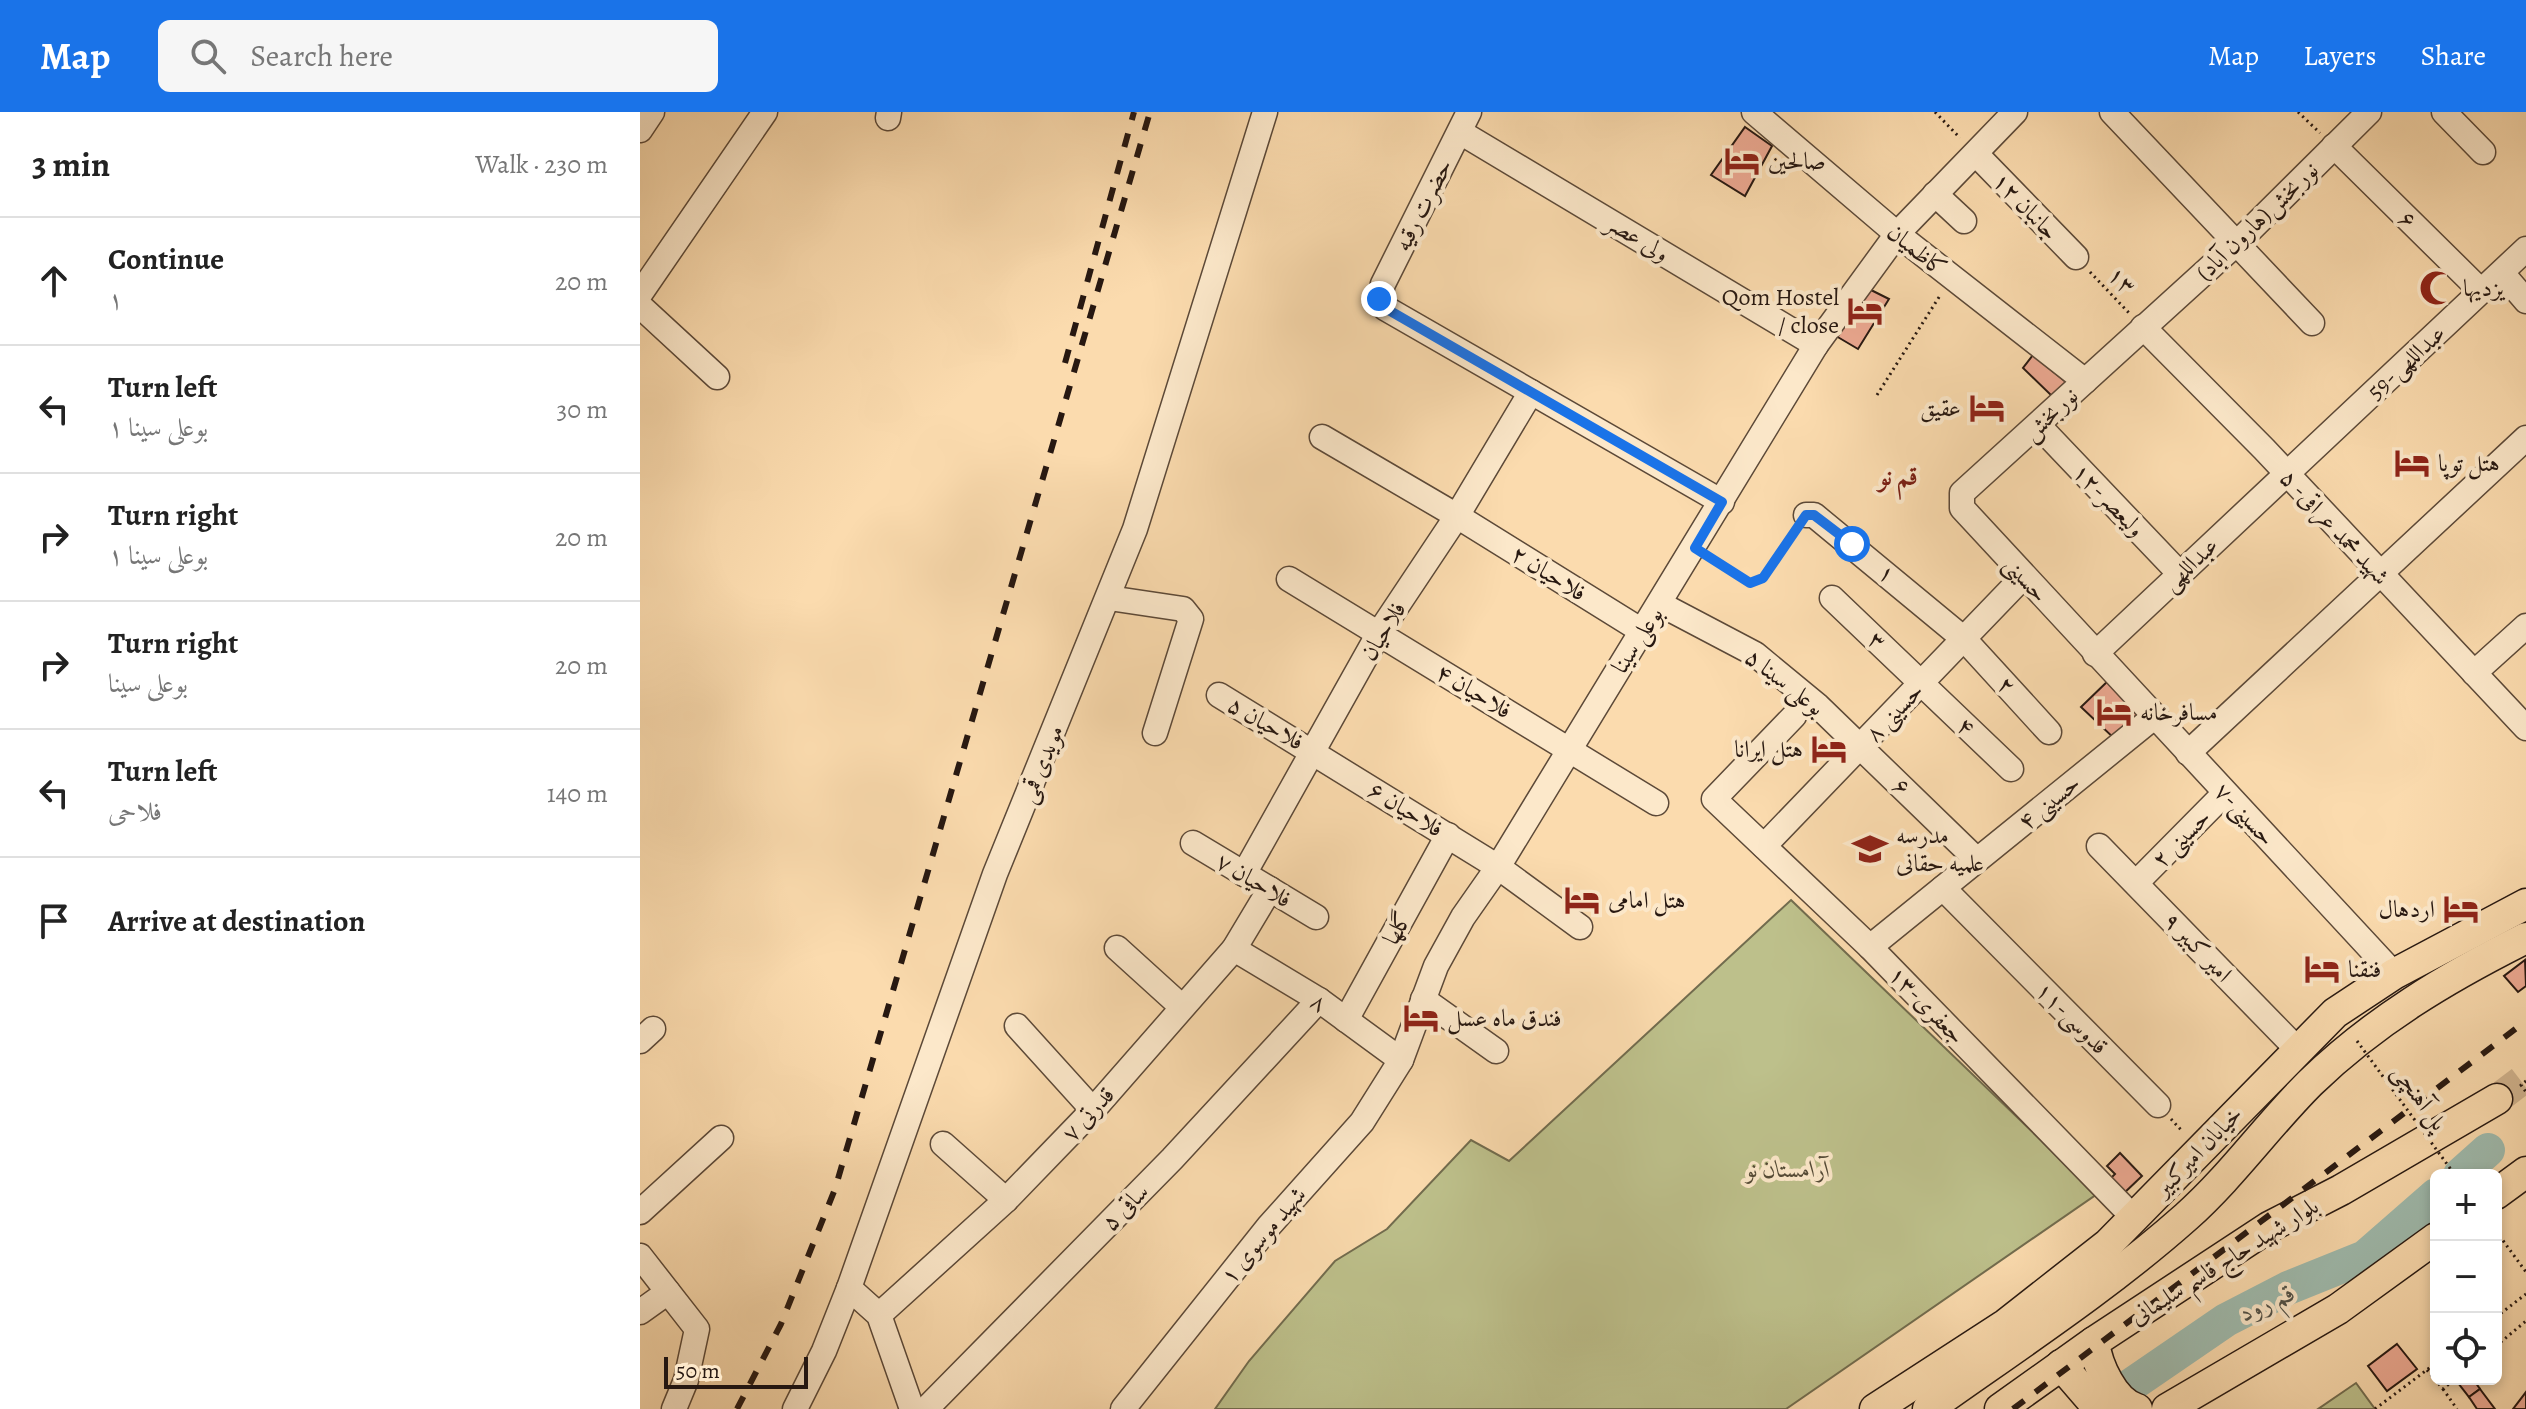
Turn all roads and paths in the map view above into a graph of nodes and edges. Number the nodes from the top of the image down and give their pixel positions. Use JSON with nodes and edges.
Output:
{"nodes":[{"id":1,"x":652,"y":112,"type":"edge"},
{"id":2,"x":765,"y":112,"type":"edge"},
{"id":3,"x":1265,"y":112,"type":"edge"},
{"id":4,"x":1754,"y":112,"type":"edge"},
{"id":5,"x":1935,"y":112,"type":"edge"},
{"id":6,"x":2015,"y":112,"type":"edge"},
{"id":7,"x":2112,"y":112,"type":"edge"},
{"id":8,"x":2298,"y":112,"type":"edge"},
{"id":9,"x":2369,"y":112,"type":"edge"},
{"id":10,"x":2444,"y":112,"type":"edge"},
{"id":11,"x":1465,"y":122,"type":"edge"},
{"id":12,"x":640,"y":130,"type":"edge"},
{"id":13,"x":2334,"y":146,"type":"junction"},
{"id":14,"x":2483,"y":152,"type":"dead end"},
{"id":15,"x":1976,"y":154,"type":"junction"},
{"id":16,"x":1935,"y":194,"type":"junction"},
{"id":17,"x":1964,"y":221,"type":"dead end"},
{"id":18,"x":1897,"y":234,"type":"junction"},
{"id":19,"x":2238,"y":242,"type":"junction"},
{"id":20,"x":2526,"y":249,"type":"edge"},
{"id":21,"x":2076,"y":257,"type":"joint"},
{"id":22,"x":2502,"y":273,"type":"junction"},
{"id":23,"x":1951,"y":277,"type":"junction"},
{"id":24,"x":2481,"y":291,"type":"junction"},
{"id":25,"x":640,"y":294,"type":"edge"},
{"id":26,"x":2526,"y":301,"type":"edge"},
{"id":27,"x":640,"y":306,"type":"edge"},
{"id":28,"x":2312,"y":323,"type":"dead end"},
{"id":29,"x":2143,"y":327,"type":"junction"},
{"id":30,"x":1816,"y":345,"type":"junction"},
{"id":31,"x":717,"y":377,"type":"dead end"},
{"id":32,"x":2085,"y":381,"type":"junction"},
{"id":33,"x":1531,"y":392,"type":"junction"},
{"id":34,"x":1877,"y":395,"type":"dead end"},
{"id":35,"x":2038,"y":425,"type":"junction"},
{"id":36,"x":1322,"y":437,"type":"dead end"},
{"id":37,"x":2526,"y":438,"type":"edge"},
{"id":38,"x":2286,"y":474,"type":"junction"},
{"id":39,"x":1960,"y":501,"type":"joint"},
{"id":40,"x":1722,"y":502,"type":"junction"},
{"id":41,"x":1806,"y":515,"type":"joint"},
{"id":42,"x":1457,"y":516,"type":"junction"},
{"id":43,"x":1695,"y":548,"type":"junction"},
{"id":44,"x":2180,"y":574,"type":"junction"},
{"id":45,"x":2379,"y":575,"type":"junction"},
{"id":46,"x":2023,"y":577,"type":"junction"},
{"id":47,"x":1289,"y":579,"type":"dead end"},
{"id":48,"x":1109,"y":598,"type":"junction"},
{"id":49,"x":1832,"y":598,"type":"dead end"},
{"id":50,"x":1660,"y":604,"type":"junction"},
{"id":51,"x":2526,"y":626,"type":"edge"},
{"id":52,"x":1642,"y":631,"type":"junction"},
{"id":53,"x":1379,"y":633,"type":"junction"},
{"id":54,"x":1964,"y":639,"type":"junction"},
{"id":55,"x":2095,"y":654,"type":"junction"},
{"id":56,"x":2474,"y":673,"type":"junction"},
{"id":57,"x":1922,"y":683,"type":"junction"},
{"id":58,"x":1219,"y":695,"type":"dead end"},
{"id":59,"x":1794,"y":716,"type":"dead end"},
{"id":60,"x":2154,"y":717,"type":"junction"},
{"id":61,"x":2526,"y":728,"type":"edge"},
{"id":62,"x":2049,"y":732,"type":"dead end"},
{"id":63,"x":1155,"y":733,"type":"dead end"},
{"id":64,"x":1860,"y":747,"type":"junction"},
{"id":65,"x":1568,"y":748,"type":"junction"},
{"id":66,"x":1314,"y":750,"type":"junction"},
{"id":67,"x":2188,"y":753,"type":"junction"},
{"id":68,"x":2011,"y":769,"type":"dead end"},
{"id":69,"x":2225,"y":793,"type":"junction"},
{"id":70,"x":1656,"y":803,"type":"dead end"},
{"id":71,"x":1448,"y":835,"type":"junction"},
{"id":72,"x":1193,"y":843,"type":"dead end"},
{"id":73,"x":1764,"y":846,"type":"junction"},
{"id":74,"x":2099,"y":846,"type":"dead end"},
{"id":75,"x":1977,"y":860,"type":"junction"},
{"id":76,"x":1498,"y":867,"type":"junction"},
{"id":77,"x":1244,"y":874,"type":"junction"},
{"id":78,"x":2136,"y":883,"type":"junction"},
{"id":79,"x":1943,"y":888,"type":"junction"},
{"id":80,"x":1270,"y":889,"type":"junction"},
{"id":81,"x":2526,"y":904,"type":"edge"},
{"id":82,"x":1316,"y":917,"type":"dead end"},
{"id":83,"x":1580,"y":927,"type":"dead end"},
{"id":84,"x":2526,"y":938,"type":"edge"},
{"id":85,"x":1870,"y":947,"type":"junction"},
{"id":86,"x":1117,"y":948,"type":"dead end"},
{"id":87,"x":1234,"y":949,"type":"junction"},
{"id":88,"x":2394,"y":974,"type":"junction"},
{"id":89,"x":1423,"y":999,"type":"junction"},
{"id":90,"x":1319,"y":1000,"type":"junction"},
{"id":91,"x":1182,"y":1007,"type":"junction"},
{"id":92,"x":1346,"y":1020,"type":"junction"},
{"id":93,"x":1017,"y":1026,"type":"dead end"},
{"id":94,"x":2357,"y":1041,"type":"junction"},
{"id":95,"x":2297,"y":1049,"type":"junction"},
{"id":96,"x":1496,"y":1051,"type":"dead end"},
{"id":97,"x":1401,"y":1060,"type":"junction"},
{"id":98,"x":2526,"y":1081,"type":"edge"},
{"id":99,"x":2526,"y":1092,"type":"edge"},
{"id":100,"x":2497,"y":1099,"type":"tunnel mouth"},
{"id":101,"x":2158,"y":1105,"type":"joint"},
{"id":102,"x":1093,"y":1110,"type":"junction"},
{"id":103,"x":721,"y":1138,"type":"dead end"},
{"id":104,"x":943,"y":1144,"type":"dead end"},
{"id":105,"x":2200,"y":1150,"type":"junction"},
{"id":106,"x":2451,"y":1169,"type":"edge"},
{"id":107,"x":2526,"y":1172,"type":"edge"},
{"id":108,"x":2502,"y":1190,"type":"edge"},
{"id":109,"x":1006,"y":1200,"type":"junction"},
{"id":110,"x":640,"y":1212,"type":"edge"},
{"id":111,"x":2134,"y":1218,"type":"junction"},
{"id":112,"x":2502,"y":1239,"type":"edge"},
{"id":113,"x":2432,"y":1241,"type":"edge"},
{"id":114,"x":640,"y":1256,"type":"edge"},
{"id":115,"x":2526,"y":1272,"type":"edge"},
{"id":116,"x":849,"y":1288,"type":"junction"},
{"id":117,"x":668,"y":1292,"type":"junction"},
{"id":118,"x":2526,"y":1294,"type":"edge"},
{"id":119,"x":640,"y":1312,"type":"edge"},
{"id":120,"x":2501,"y":1313,"type":"edge"},
{"id":121,"x":879,"y":1315,"type":"junction"},
{"id":122,"x":2526,"y":1321,"type":"edge"},
{"id":123,"x":2502,"y":1341,"type":"edge"},
{"id":124,"x":2081,"y":1362,"type":"junction"},
{"id":125,"x":2430,"y":1368,"type":"edge"},
{"id":126,"x":2427,"y":1370,"type":"junction"},
{"id":127,"x":2448,"y":1385,"type":"edge"},
{"id":128,"x":2443,"y":1389,"type":"junction"},
{"id":129,"x":2121,"y":1408,"type":"edge"},
{"id":130,"x":674,"y":1409,"type":"edge"},
{"id":131,"x":795,"y":1409,"type":"edge"},
{"id":132,"x":912,"y":1409,"type":"edge"},
{"id":133,"x":926,"y":1409,"type":"edge"},
{"id":134,"x":1123,"y":1409,"type":"edge"},
{"id":135,"x":1875,"y":1409,"type":"edge"},
{"id":136,"x":1928,"y":1409,"type":"edge"},
{"id":137,"x":2000,"y":1409,"type":"edge"},
{"id":138,"x":2167,"y":1409,"type":"edge"},
{"id":139,"x":2375,"y":1409,"type":"edge"},
{"id":140,"x":2457,"y":1409,"type":"edge"}],
"edges":[{"from":1,"to":12,"type":"street"},
{"from":2,"to":25,"type":"street"},
{"from":3,"to":48,"type":"street","name":"مویدی قمی"},
{"from":4,"to":18,"type":"street","name":"کاظمیان"},
{"from":5,"to":15,"type":"path"},
{"from":6,"to":15,"type":"street","name":"بوعلی سینا"},
{"from":7,"to":19,"type":"street"},
{"from":8,"to":13,"type":"path"},
{"from":9,"to":13,"type":"street","name":"نوربخش(هارون آباد)"},
{"from":10,"to":14,"type":"street"},
{"from":11,"to":30,"type":"street","name":"ولی عصر"},
{"from":11,"to":33,"type":"street","name":"حضرت رقیه"},
{"from":13,"to":19,"type":"street","name":"نوربخش(هارون آباد)"},
{"from":13,"to":24,"type":"street","name":"۶"},
{"from":15,"to":16,"type":"street","name":"بوعلی سینا"},
{"from":15,"to":21,"type":"street","name":"جانبان ۱۲"},
{"from":16,"to":17,"type":"street"},
{"from":16,"to":18,"type":"street","name":"بوعلی سینا"},
{"from":18,"to":23,"type":"street","name":"کاظمیان"},
{"from":18,"to":30,"type":"street","name":"بوعلی سینا"},
{"from":19,"to":28,"type":"street"},
{"from":19,"to":29,"type":"street","name":"نوربخش(هارون آباد)"},
{"from":20,"to":22,"type":"street","name":"عبداللهی-59"},
{"from":21,"to":29,"type":"path","name":"۱۳"},
{"from":22,"to":24,"type":"street","name":"عبداللهی-59"},
{"from":22,"to":26,"type":"street"},
{"from":23,"to":32,"type":"street","name":"کاظمیان"},
{"from":23,"to":34,"type":"path"},
{"from":24,"to":38,"type":"street","name":"عبداللهی-59"},
{"from":27,"to":31,"type":"street"},
{"from":29,"to":32,"type":"street","name":"نوربخش"},
{"from":29,"to":38,"type":"street","name":"شهید محمد عراقی- ۵"},
{"from":30,"to":40,"type":"street","name":"بوعلی سینا"},
{"from":32,"to":35,"type":"street","name":"نوربخش"},
{"from":33,"to":40,"type":"street"},
{"from":33,"to":42,"type":"street","name":"فلاحیان"},
{"from":35,"to":39,"type":"street","name":"نوربخش"},
{"from":35,"to":44,"type":"street","name":"ولیعصر-۱۲"},
{"from":36,"to":42,"type":"street"},
{"from":37,"to":45,"type":"street"},
{"from":38,"to":44,"type":"street","name":"عبداللهی"},
{"from":38,"to":45,"type":"street","name":"شهید محمد عراقی- ۵"},
{"from":39,"to":46,"type":"street","name":"حسینی"},
{"from":40,"to":43,"type":"street","name":"بوعلی سینا"},
{"from":41,"to":43,"type":"path"},
{"from":41,"to":54,"type":"street","name":"۱"},
{"from":42,"to":52,"type":"street","name":"فلاحیان ۲"},
{"from":42,"to":53,"type":"street","name":"فلاحیان"},
{"from":43,"to":50,"type":"street","name":"بوعلی سینا"},
{"from":44,"to":55,"type":"street","name":"عبداللهی"},
{"from":45,"to":56,"type":"street","name":"شهید محمد عراقی- ۵"},
{"from":45,"to":67,"type":"street"},
{"from":46,"to":54,"type":"street","name":"حسینی ۸"},
{"from":46,"to":55,"type":"street","name":"حسینی"},
{"from":47,"to":53,"type":"street","name":"فلاحیان ۴"},
{"from":48,"to":63,"type":"street"},
{"from":48,"to":116,"type":"street","name":"مویدی قمی"},
{"from":49,"to":57,"type":"street","name":"۳"},
{"from":50,"to":52,"type":"street","name":"بوعلی سینا"},
{"from":50,"to":64,"type":"street","name":"بوعلی سینا ۵"},
{"from":51,"to":56,"type":"street"},
{"from":52,"to":65,"type":"street","name":"بوعلی سینا"},
{"from":53,"to":65,"type":"street","name":"فلاحیان ۴"},
{"from":53,"to":66,"type":"street","name":"فلاحیان"},
{"from":54,"to":57,"type":"street","name":"حسینی ۸"},
{"from":54,"to":62,"type":"street","name":"۲"},
{"from":55,"to":60,"type":"street","name":"حسینی-۷"},
{"from":56,"to":61,"type":"street","name":"شهید محمد عراقی- ۵"},
{"from":57,"to":64,"type":"street","name":"حسینی ۸"},
{"from":57,"to":68,"type":"street","name":"۴"},
{"from":58,"to":66,"type":"street","name":"فلاحیان ۵"},
{"from":59,"to":73,"type":"street","name":"جعفری-۱۳"},
{"from":60,"to":67,"type":"street","name":"حسینی-۷"},
{"from":60,"to":75,"type":"street","name":"حسینی ۴"},
{"from":64,"to":73,"type":"street","name":"حسینی ۸"},
{"from":64,"to":75,"type":"street","name":"۶"},
{"from":65,"to":70,"type":"street","name":"فلاحیان ۴"},
{"from":65,"to":76,"type":"street","name":"بوعلی سینا"},
{"from":66,"to":71,"type":"street","name":"فلاحیان ۶"},
{"from":66,"to":77,"type":"street","name":"فلاحیان"},
{"from":67,"to":69,"type":"street","name":"حسینی-۷"},
{"from":69,"to":78,"type":"street","name":"حسینی ۲"},
{"from":69,"to":88,"type":"street","name":"حسینی-۷"},
{"from":71,"to":76,"type":"street","name":"فلاحیان ۶"},
{"from":71,"to":92,"type":"street","name":"گلها"},
{"from":72,"to":77,"type":"street","name":"فلاحیان ۷"},
{"from":73,"to":85,"type":"street","name":"جعفری-۱۳"},
{"from":74,"to":78,"type":"street","name":"امیر کبیر ۹"},
{"from":75,"to":79,"type":"street","name":"حسینی ۴"},
{"from":76,"to":83,"type":"street","name":"فلاحیان ۶"},
{"from":76,"to":89,"type":"street","name":"بوعلی سینا"},
{"from":77,"to":80,"type":"street","name":"فلاحیان ۷"},
{"from":78,"to":95,"type":"street","name":"امیر کبیر ۹"},
{"from":79,"to":85,"type":"street","name":"حسینی ۴"},
{"from":79,"to":101,"type":"street","name":"قدوسی-۱۱"},
{"from":80,"to":82,"type":"street","name":"فلاحیان ۷"},
{"from":80,"to":87,"type":"street","name":"قدرتی ۷"},
{"from":81,"to":88,"type":"main road","name":"خیابان امیرکبیر"},
{"from":84,"to":94,"type":"main road","name":"خیابان امیرکبیر"},
{"from":85,"to":111,"type":"street","name":"جعفری-۱۳"},
{"from":86,"to":91,"type":"street"},
{"from":87,"to":90,"type":"street","name":"۸"},
{"from":87,"to":91,"type":"street","name":"قدرتی ۷"},
{"from":88,"to":95,"type":"main road","name":"خیابان امیرکبیر"},
{"from":89,"to":96,"type":"street"},
{"from":89,"to":97,"type":"street","name":"بوعلی سینا"},
{"from":90,"to":92,"type":"street","name":"۸"},
{"from":90,"to":133,"type":"street","name":"ساقی ۵"},
{"from":91,"to":102,"type":"street","name":"قدرتی ۷"},
{"from":92,"to":97,"type":"street","name":"۸"},
{"from":93,"to":102,"type":"street"},
{"from":94,"to":106,"type":"path","name":"پل آهنچی","bridge":true},
{"from":94,"to":136,"type":"main road","name":"خیابان امیرکبیر"},
{"from":95,"to":105,"type":"main road","name":"خیابان امیرکبیر"},
{"from":97,"to":134,"type":"street","name":"شهید موسوی ۱"},
{"from":98,"to":99,"type":"path"},
{"from":100,"to":124,"type":"main road","name":"بلوار شهید حاج قاسم سلیمانی"},
{"from":101,"to":105,"type":"path"},
{"from":102,"to":109,"type":"street","name":"قدرتی ۷"},
{"from":103,"to":110,"type":"street"},
{"from":104,"to":109,"type":"street"},
{"from":105,"to":111,"type":"main road","name":"خیابان امیرکبیر"},
{"from":107,"to":108,"type":"main road"},
{"from":109,"to":121,"type":"street","name":"قدرتی ۷"},
{"from":111,"to":135,"type":"main road","name":"خیابان امیرکبیر"},
{"from":112,"to":115,"type":"path"},
{"from":113,"to":138,"type":"main road"},
{"from":114,"to":117,"type":"street"},
{"from":116,"to":121,"type":"street"},
{"from":116,"to":131,"type":"street","name":"مویدی قمی"},
{"from":117,"to":119,"type":"street"},
{"from":117,"to":130,"type":"street"},
{"from":118,"to":120,"type":"path"},
{"from":121,"to":132,"type":"street"},
{"from":122,"to":123,"type":"path"},
{"from":124,"to":129,"type":"main road"},
{"from":124,"to":137,"type":"main road","name":"بلوار شهید حاج قاسم سلیمانی"},
{"from":125,"to":126,"type":"path"},
{"from":126,"to":128,"type":"path"},
{"from":126,"to":139,"type":"path"},
{"from":127,"to":128,"type":"path"},
{"from":128,"to":140,"type":"path"}]}
